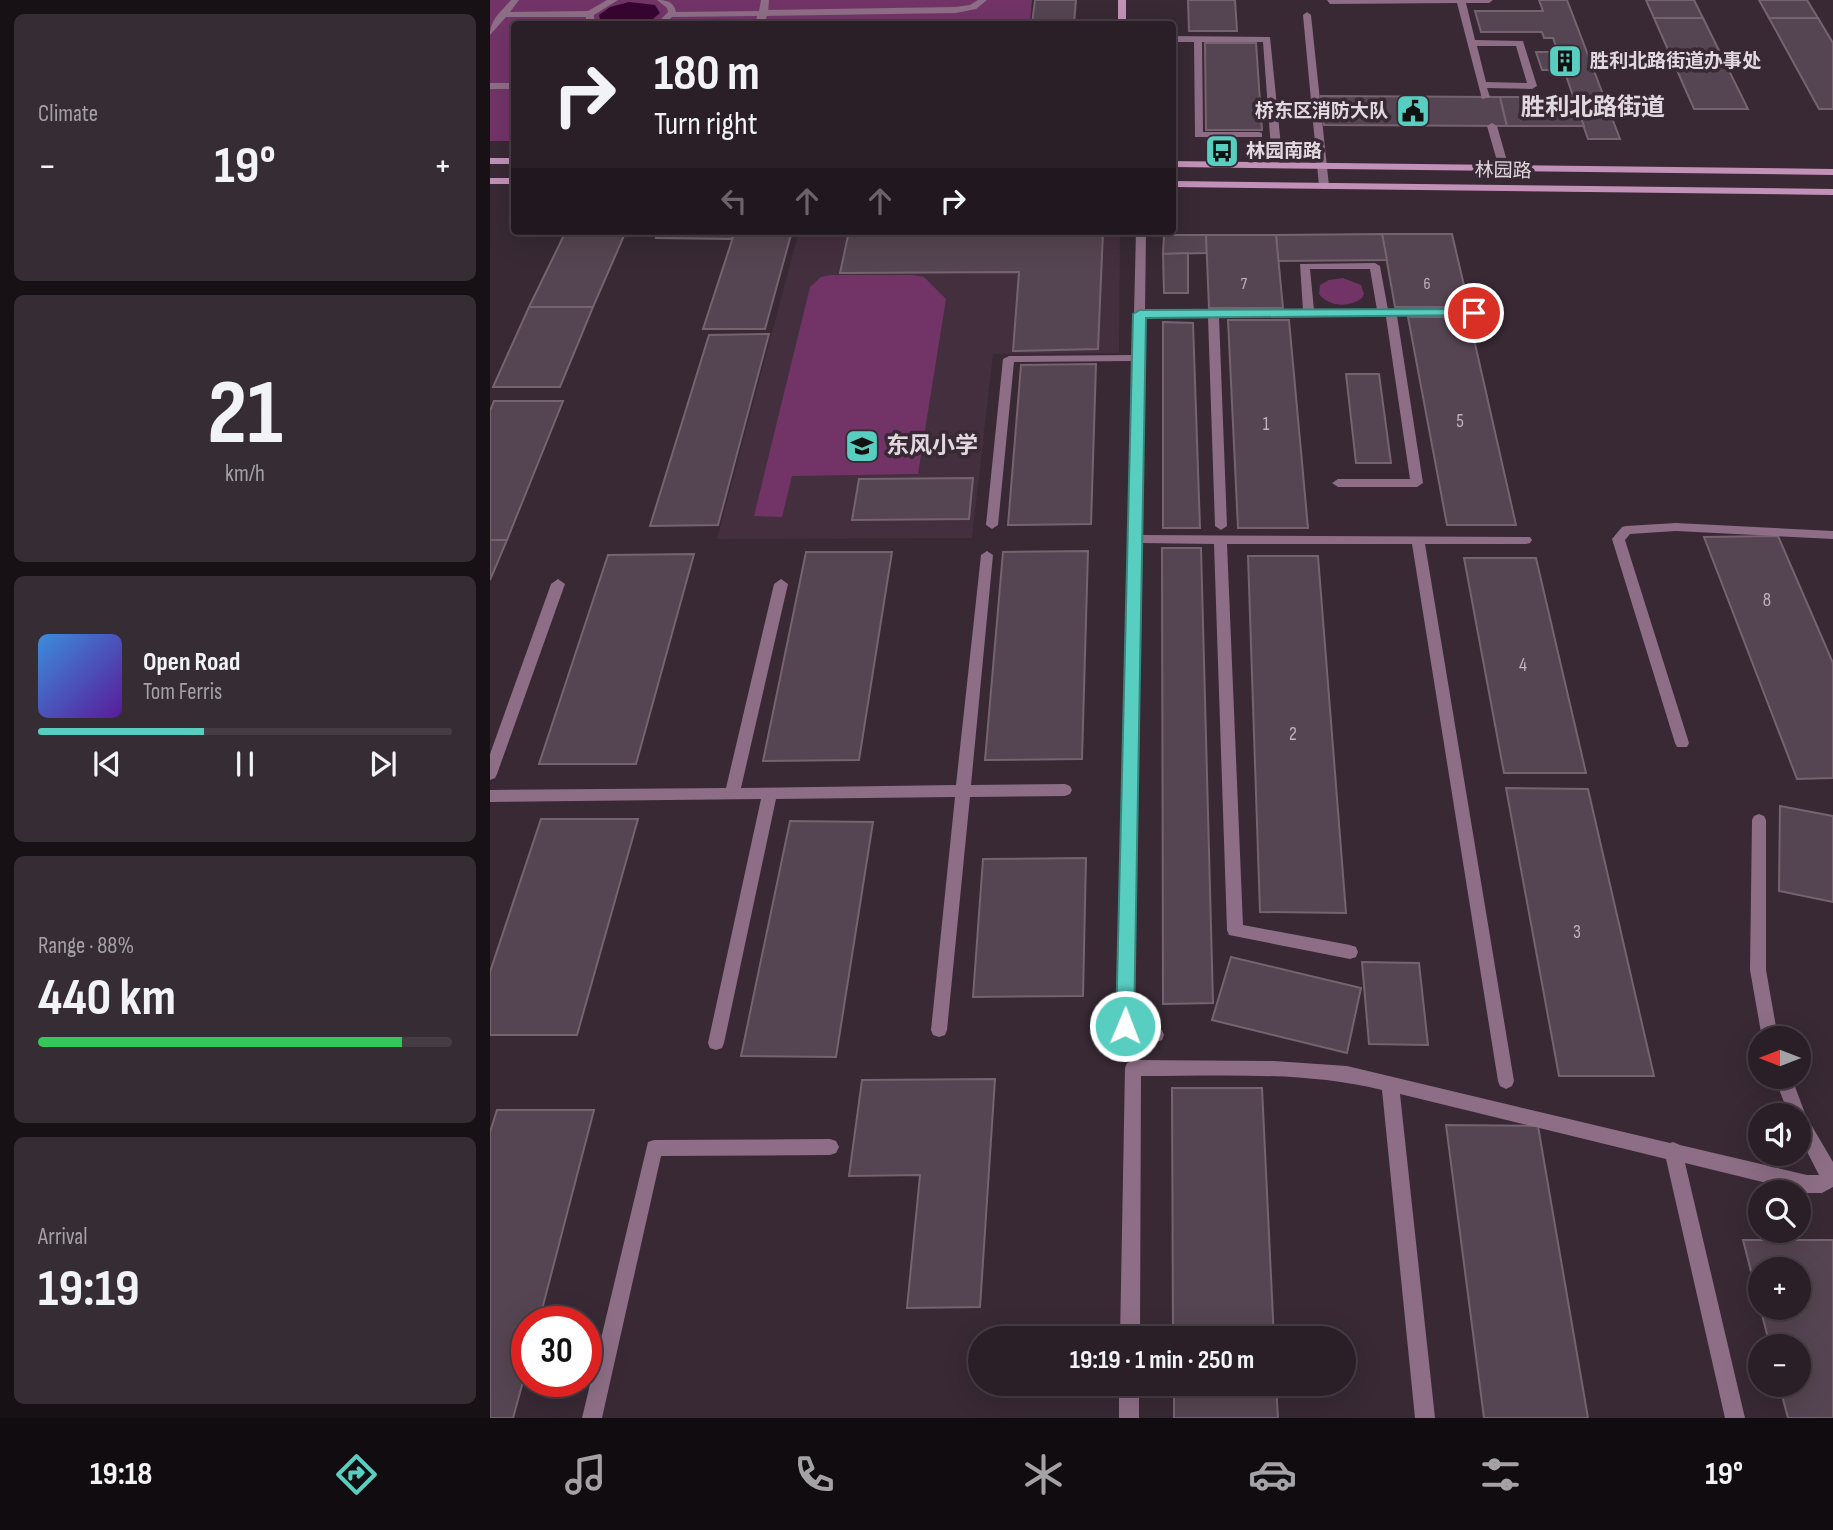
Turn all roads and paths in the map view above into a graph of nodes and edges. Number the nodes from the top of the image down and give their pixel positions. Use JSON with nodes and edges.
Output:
{"nodes":[{"id":1,"x":514,"y":0,"type":"edge"},
{"id":2,"x":614,"y":0,"type":"edge"},
{"id":3,"x":661,"y":0,"type":"edge"},
{"id":4,"x":765,"y":0,"type":"edge"},
{"id":5,"x":983,"y":0,"type":"edge"},
{"id":6,"x":1122,"y":0,"type":"edge"},
{"id":7,"x":1489,"y":0,"type":"edge"},
{"id":8,"x":1330,"y":1,"type":"edge"},
{"id":9,"x":1461,"y":1,"type":"edge"},
{"id":10,"x":764,"y":13,"type":"junction"},
{"id":11,"x":590,"y":14,"type":"junction"},
{"id":12,"x":501,"y":15,"type":"junction"},
{"id":13,"x":670,"y":15,"type":"junction"},
{"id":14,"x":1307,"y":15,"type":"dead end"},
{"id":15,"x":590,"y":21,"type":"edge"},
{"id":16,"x":663,"y":21,"type":"edge"},
{"id":17,"x":761,"y":21,"type":"edge"},
{"id":18,"x":1122,"y":21,"type":"edge"},
{"id":19,"x":490,"y":32,"type":"edge"},
{"id":20,"x":1176,"y":39,"type":"edge"},
{"id":21,"x":1198,"y":39,"type":"junction"},
{"id":22,"x":1472,"y":43,"type":"junction"},
{"id":23,"x":1482,"y":85,"type":"junction"},
{"id":24,"x":490,"y":86,"type":"edge"},
{"id":25,"x":511,"y":86,"type":"edge"},
{"id":26,"x":1485,"y":97,"type":"dead end"},
{"id":27,"x":1492,"y":126,"type":"dead end"},
{"id":28,"x":1259,"y":135,"type":"dead end"},
{"id":29,"x":1321,"y":149,"type":"junction"},
{"id":30,"x":490,"y":161,"type":"edge"},
{"id":31,"x":511,"y":161,"type":"edge"},
{"id":32,"x":1176,"y":164,"type":"edge"},
{"id":33,"x":1322,"y":166,"type":"junction"},
{"id":34,"x":1504,"y":168,"type":"junction"},
{"id":35,"x":1833,"y":172,"type":"edge"},
{"id":36,"x":490,"y":181,"type":"edge"},
{"id":37,"x":511,"y":181,"type":"edge"},
{"id":38,"x":1176,"y":184,"type":"edge"},
{"id":39,"x":1324,"y":186,"type":"junction"},
{"id":40,"x":1833,"y":192,"type":"edge"},
{"id":41,"x":1141,"y":235,"type":"edge"},
{"id":42,"x":1309,"y":313,"type":"junction"},
{"id":43,"x":1387,"y":313,"type":"junction"},
{"id":44,"x":1474,"y":313,"type":"dead end"},
{"id":45,"x":1140,"y":314,"type":"junction"},
{"id":46,"x":1213,"y":314,"type":"junction"},
{"id":47,"x":1139,"y":358,"type":"junction"},
{"id":48,"x":1338,"y":483,"type":"dead end"},
{"id":49,"x":992,"y":525,"type":"dead end"},
{"id":50,"x":1220,"y":533,"type":"junction"},
{"id":51,"x":1833,"y":536,"type":"edge"},
{"id":52,"x":1136,"y":539,"type":"junction"},
{"id":53,"x":1418,"y":540,"type":"junction"},
{"id":54,"x":1526,"y":540,"type":"dead end"},
{"id":55,"x":987,"y":555,"type":"dead end"},
{"id":56,"x":558,"y":584,"type":"dead end"},
{"id":57,"x":781,"y":584,"type":"dead end"},
{"id":58,"x":1682,"y":743,"type":"dead end"},
{"id":59,"x":490,"y":774,"type":"edge"},
{"id":60,"x":1065,"y":789,"type":"dead end"},
{"id":61,"x":962,"y":791,"type":"junction"},
{"id":62,"x":732,"y":793,"type":"junction"},
{"id":63,"x":770,"y":793,"type":"junction"},
{"id":64,"x":490,"y":796,"type":"edge"},
{"id":65,"x":1759,"y":820,"type":"dead end"},
{"id":66,"x":1350,"y":952,"type":"dead end"},
{"id":67,"x":1768,"y":1026,"type":"edge"},
{"id":68,"x":939,"y":1030,"type":"dead end"},
{"id":69,"x":1156,"y":1035,"type":"dead end"},
{"id":70,"x":716,"y":1043,"type":"dead end"},
{"id":71,"x":1506,"y":1081,"type":"dead end"},
{"id":72,"x":1390,"y":1084,"type":"junction"},
{"id":73,"x":1811,"y":1140,"type":"edge"},
{"id":74,"x":830,"y":1147,"type":"dead end"},
{"id":75,"x":1674,"y":1150,"type":"junction"},
{"id":76,"x":1832,"y":1178,"type":"edge"},
{"id":77,"x":1130,"y":1326,"type":"edge"},
{"id":78,"x":1129,"y":1396,"type":"edge"},
{"id":79,"x":592,"y":1418,"type":"edge"},
{"id":80,"x":1129,"y":1418,"type":"edge"},
{"id":81,"x":1425,"y":1418,"type":"edge"},
{"id":82,"x":1735,"y":1418,"type":"edge"}],
"edges":[{"from":1,"to":12,"type":"street"},
{"from":2,"to":11,"type":"street"},
{"from":3,"to":13,"type":"street"},
{"from":4,"to":10,"type":"street"},
{"from":5,"to":10,"type":"street"},
{"from":6,"to":18,"type":"main road"},
{"from":7,"to":9,"type":"street"},
{"from":8,"to":9,"type":"street"},
{"from":9,"to":22,"type":"street"},
{"from":10,"to":13,"type":"street"},
{"from":10,"to":17,"type":"street"},
{"from":11,"to":12,"type":"street"},
{"from":11,"to":15,"type":"street"},
{"from":12,"to":19,"type":"street"},
{"from":13,"to":16,"type":"street"},
{"from":14,"to":29,"type":"street"},
{"from":20,"to":21,"type":"street"},
{"from":21,"to":28,"type":"street"},
{"from":21,"to":29,"type":"street"},
{"from":22,"to":23,"type":"street"},
{"from":22,"to":23,"type":"street"},
{"from":23,"to":26,"type":"street"},
{"from":24,"to":25,"type":"street"},
{"from":27,"to":34,"type":"street"},
{"from":29,"to":33,"type":"street"},
{"from":30,"to":31,"type":"main road"},
{"from":32,"to":33,"type":"main road","name":"林园路"},
{"from":33,"to":34,"type":"main road","name":"林园路"},
{"from":33,"to":39,"type":"street"},
{"from":34,"to":35,"type":"main road","name":"林园路"},
{"from":36,"to":37,"type":"main road"},
{"from":38,"to":39,"type":"main road","name":"林园路"},
{"from":39,"to":40,"type":"main road","name":"林园路"},
{"from":41,"to":45,"type":"street"},
{"from":42,"to":43,"type":"street"},
{"from":42,"to":43,"type":"street"},
{"from":42,"to":46,"type":"street"},
{"from":43,"to":44,"type":"street"},
{"from":43,"to":48,"type":"street"},
{"from":45,"to":46,"type":"street"},
{"from":45,"to":47,"type":"street"},
{"from":46,"to":50,"type":"street"},
{"from":47,"to":49,"type":"street"},
{"from":47,"to":52,"type":"street"},
{"from":50,"to":52,"type":"street"},
{"from":50,"to":53,"type":"street"},
{"from":50,"to":66,"type":"street"},
{"from":51,"to":58,"type":"street"},
{"from":52,"to":69,"type":"street"},
{"from":53,"to":54,"type":"street"},
{"from":53,"to":71,"type":"street"},
{"from":55,"to":61,"type":"street"},
{"from":56,"to":59,"type":"street"},
{"from":57,"to":62,"type":"street"},
{"from":60,"to":61,"type":"street"},
{"from":61,"to":63,"type":"street"},
{"from":61,"to":68,"type":"street"},
{"from":62,"to":63,"type":"street"},
{"from":62,"to":64,"type":"street"},
{"from":63,"to":70,"type":"street"},
{"from":65,"to":67,"type":"street"},
{"from":72,"to":75,"type":"street"},
{"from":72,"to":77,"type":"street"},
{"from":72,"to":81,"type":"street"},
{"from":73,"to":76,"type":"street"},
{"from":74,"to":79,"type":"street"},
{"from":75,"to":76,"type":"street"},
{"from":75,"to":82,"type":"street"},
{"from":78,"to":80,"type":"street"}]}
